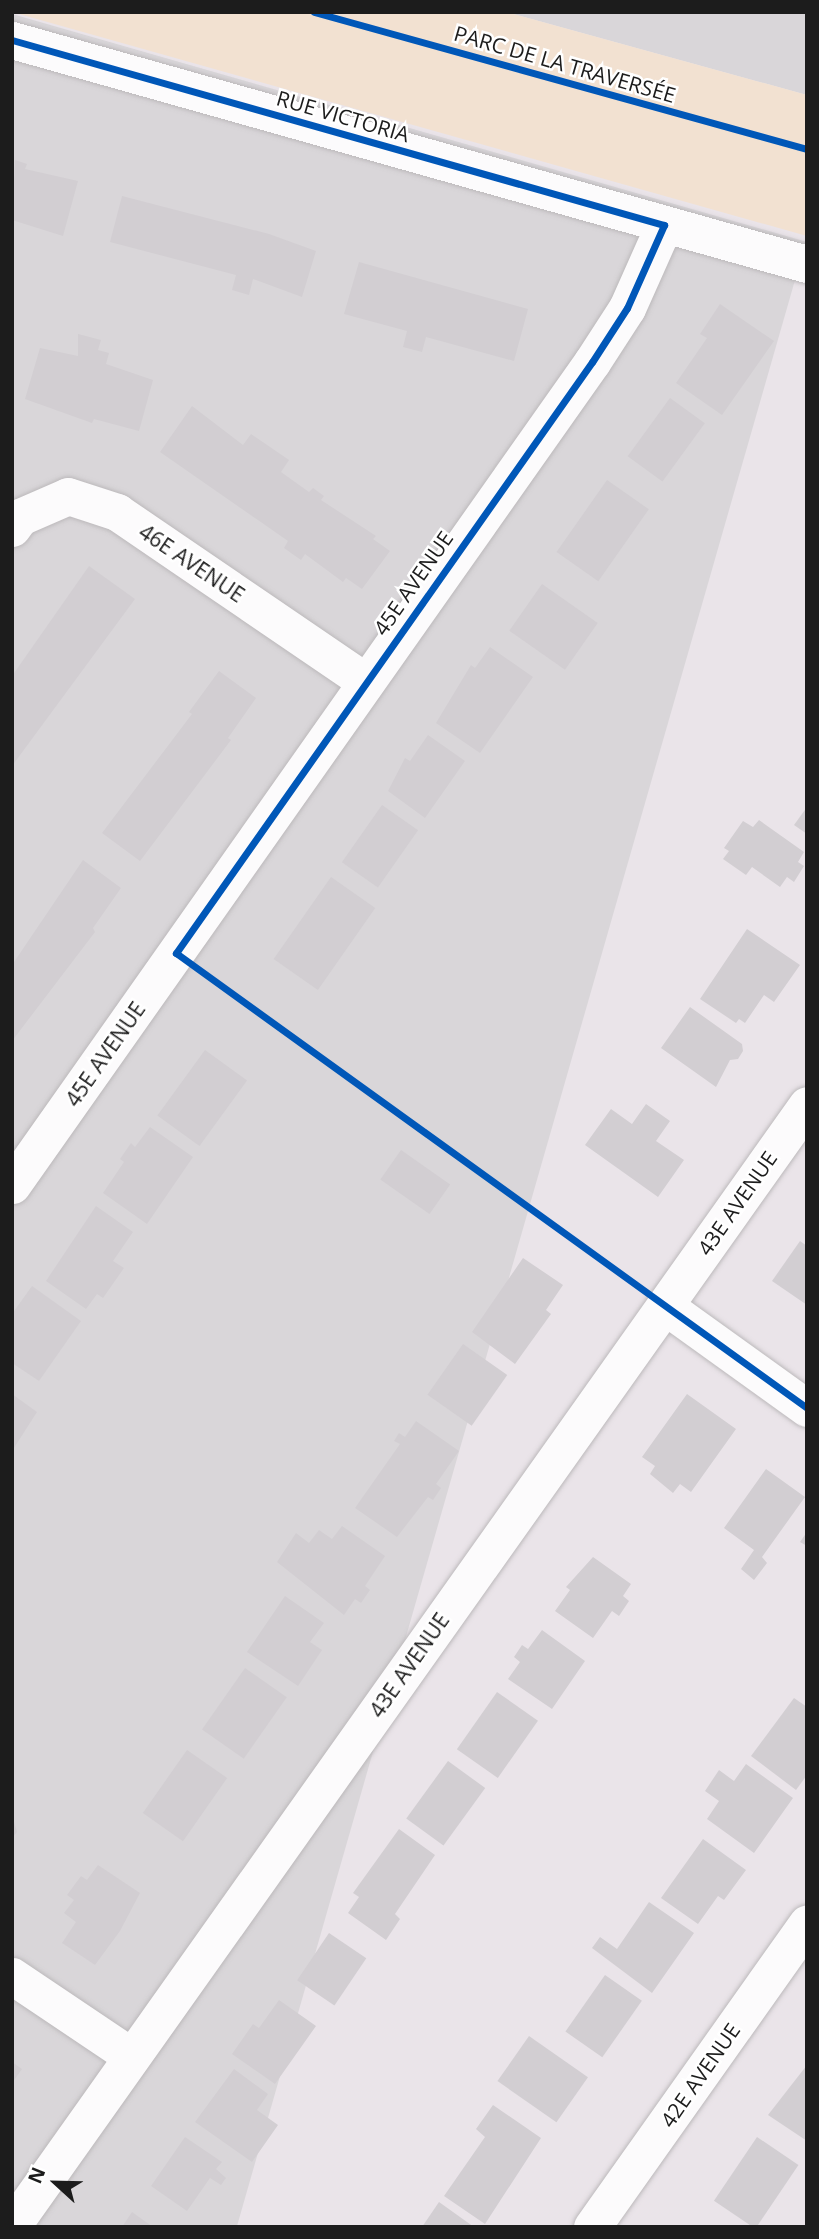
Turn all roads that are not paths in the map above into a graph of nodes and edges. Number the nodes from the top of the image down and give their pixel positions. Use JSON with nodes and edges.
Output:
{"nodes":[{"id":1,"x":12,"y":40,"type":"edge"},
{"id":2,"x":664,"y":225,"type":"junction"},
{"id":3,"x":807,"y":264,"type":"edge"},
{"id":4,"x":12,"y":528,"type":"edge"},
{"id":5,"x":365,"y":681,"type":"junction"},
{"id":6,"x":807,"y":1105,"type":"edge"},
{"id":7,"x":12,"y":1185,"type":"edge"},
{"id":8,"x":665,"y":1306,"type":"junction"},
{"id":9,"x":807,"y":1408,"type":"edge"},
{"id":10,"x":807,"y":1923,"type":"edge"},
{"id":11,"x":12,"y":1976,"type":"edge"},
{"id":12,"x":131,"y":2056,"type":"junction"},
{"id":13,"x":12,"y":2227,"type":"edge"},
{"id":14,"x":592,"y":2227,"type":"edge"}],
"edges":[{"from":1,"to":2,"type":"street","name":"RUE VICTORIA"},
{"from":2,"to":3,"type":"street","name":"RUE VICTORIA"},
{"from":2,"to":5,"type":"street","name":"45E AVENUE"},
{"from":4,"to":5,"type":"street","name":"46E AVENUE"},
{"from":5,"to":7,"type":"street","name":"45E AVENUE"},
{"from":6,"to":8,"type":"street","name":"43E AVENUE"},
{"from":8,"to":9,"type":"street"},
{"from":8,"to":12,"type":"street","name":"43E AVENUE"},
{"from":10,"to":14,"type":"street","name":"42E AVENUE"},
{"from":11,"to":12,"type":"street"},
{"from":12,"to":13,"type":"street","name":"43E AVENUE"}]}
